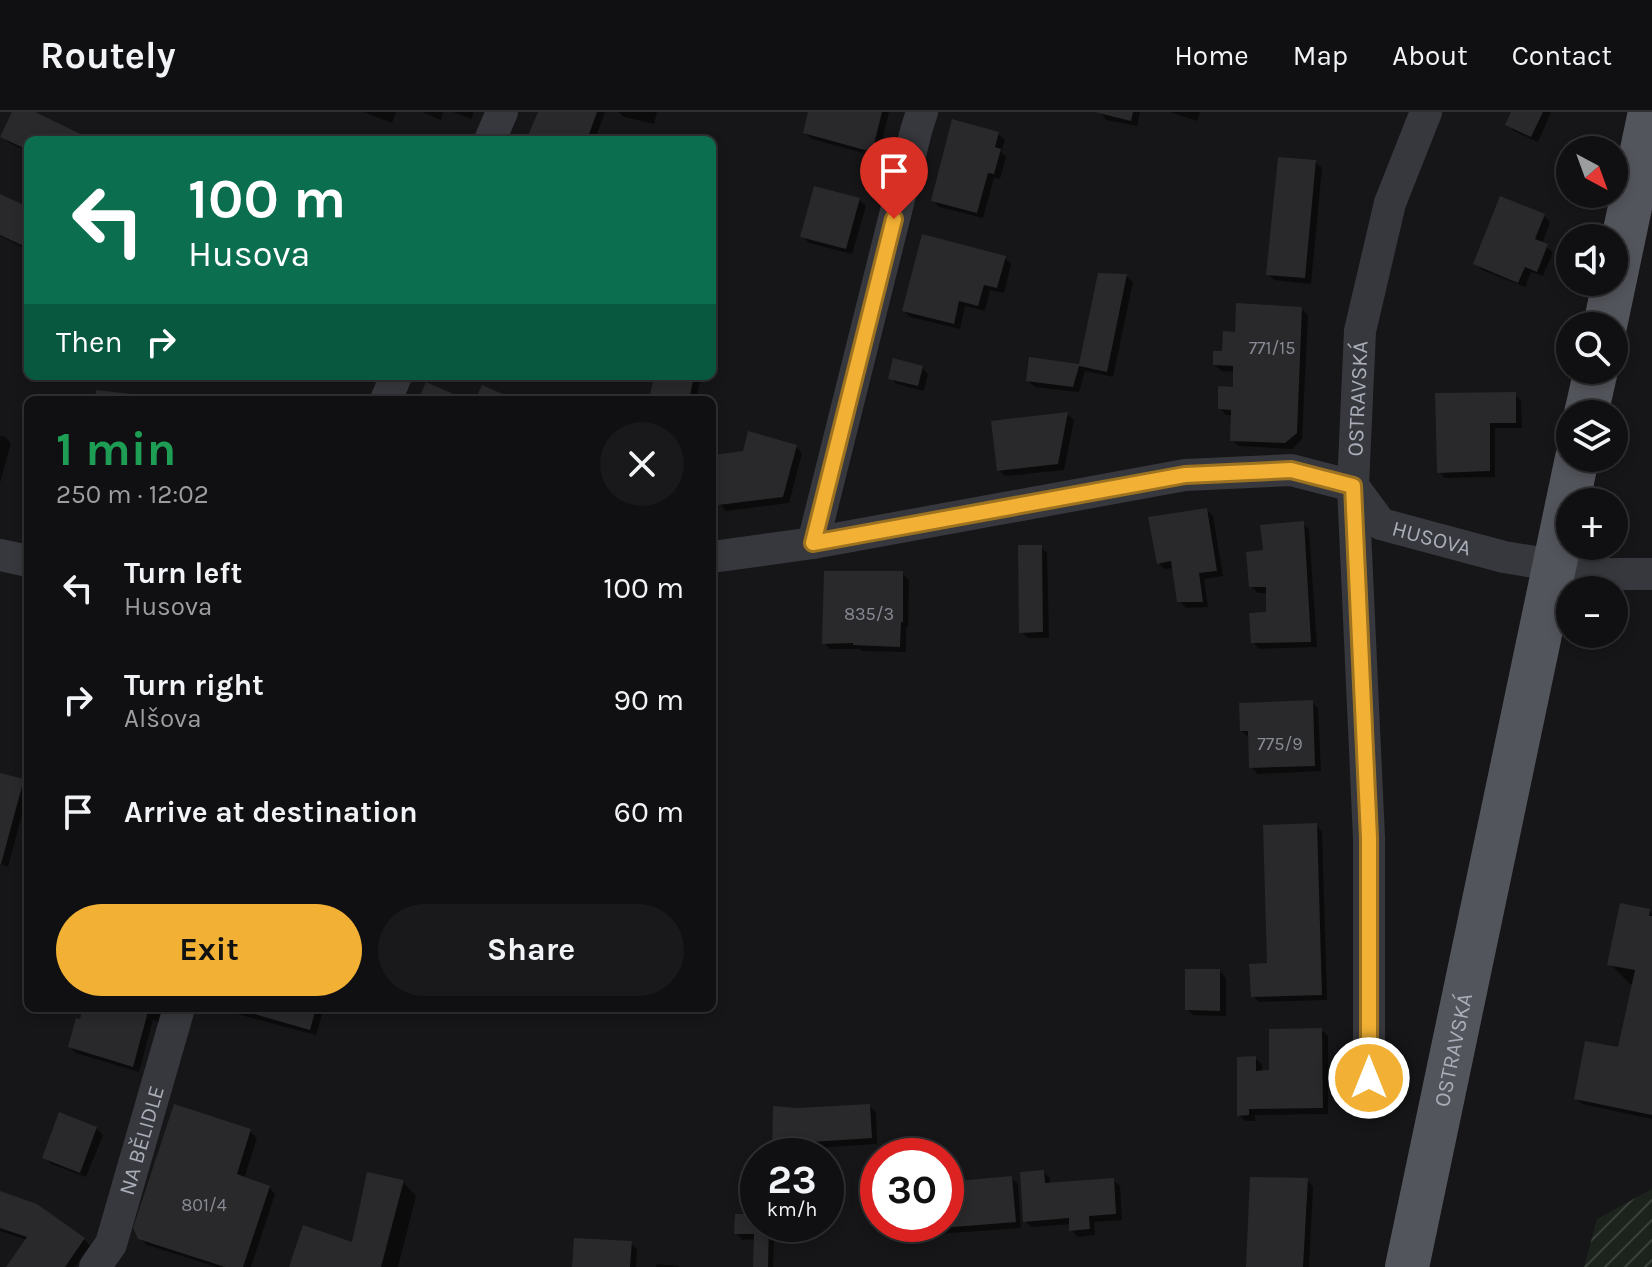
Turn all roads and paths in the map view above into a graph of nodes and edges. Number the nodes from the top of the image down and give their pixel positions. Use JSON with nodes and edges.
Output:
{"nodes":[{"id":1,"x":502,"y":112,"type":"edge"},
{"id":2,"x":922,"y":112,"type":"edge"},
{"id":3,"x":1426,"y":112,"type":"edge"},
{"id":4,"x":1650,"y":112,"type":"edge"},
{"id":5,"x":492,"y":136,"type":"edge"},
{"id":6,"x":1608,"y":312,"type":"edge"},
{"id":7,"x":1574,"y":472,"type":"edge"},
{"id":8,"x":1353,"y":486,"type":"junction"},
{"id":9,"x":813,"y":543,"type":"junction"},
{"id":10,"x":0,"y":555,"type":"edge"},
{"id":11,"x":716,"y":556,"type":"edge"},
{"id":12,"x":24,"y":560,"type":"edge"},
{"id":13,"x":1556,"y":565,"type":"junction"},
{"id":14,"x":1652,"y":574,"type":"edge"},
{"id":15,"x":178,"y":1012,"type":"edge"},
{"id":16,"x":1369,"y":1078,"type":"dead end"},
{"id":17,"x":95,"y":1267,"type":"edge"},
{"id":18,"x":1407,"y":1267,"type":"edge"}],
"edges":[{"from":1,"to":5,"type":"street"},
{"from":2,"to":9,"type":"street"},
{"from":3,"to":8,"type":"street","name":"OSTRAVSKÁ"},
{"from":4,"to":6,"type":"main road"},
{"from":7,"to":13,"type":"main road","name":"OSTRAVSKÁ"},
{"from":8,"to":9,"type":"street"},
{"from":8,"to":13,"type":"street","name":"HUSOVA"},
{"from":8,"to":16,"type":"street","name":"OSTRAVSKÁ"},
{"from":9,"to":11,"type":"street"},
{"from":10,"to":12,"type":"street"},
{"from":13,"to":14,"type":"street","name":"HUSOVA"},
{"from":13,"to":18,"type":"main road","name":"OSTRAVSKÁ"},
{"from":15,"to":17,"type":"street","name":"NA BĚLIDLE"}]}
